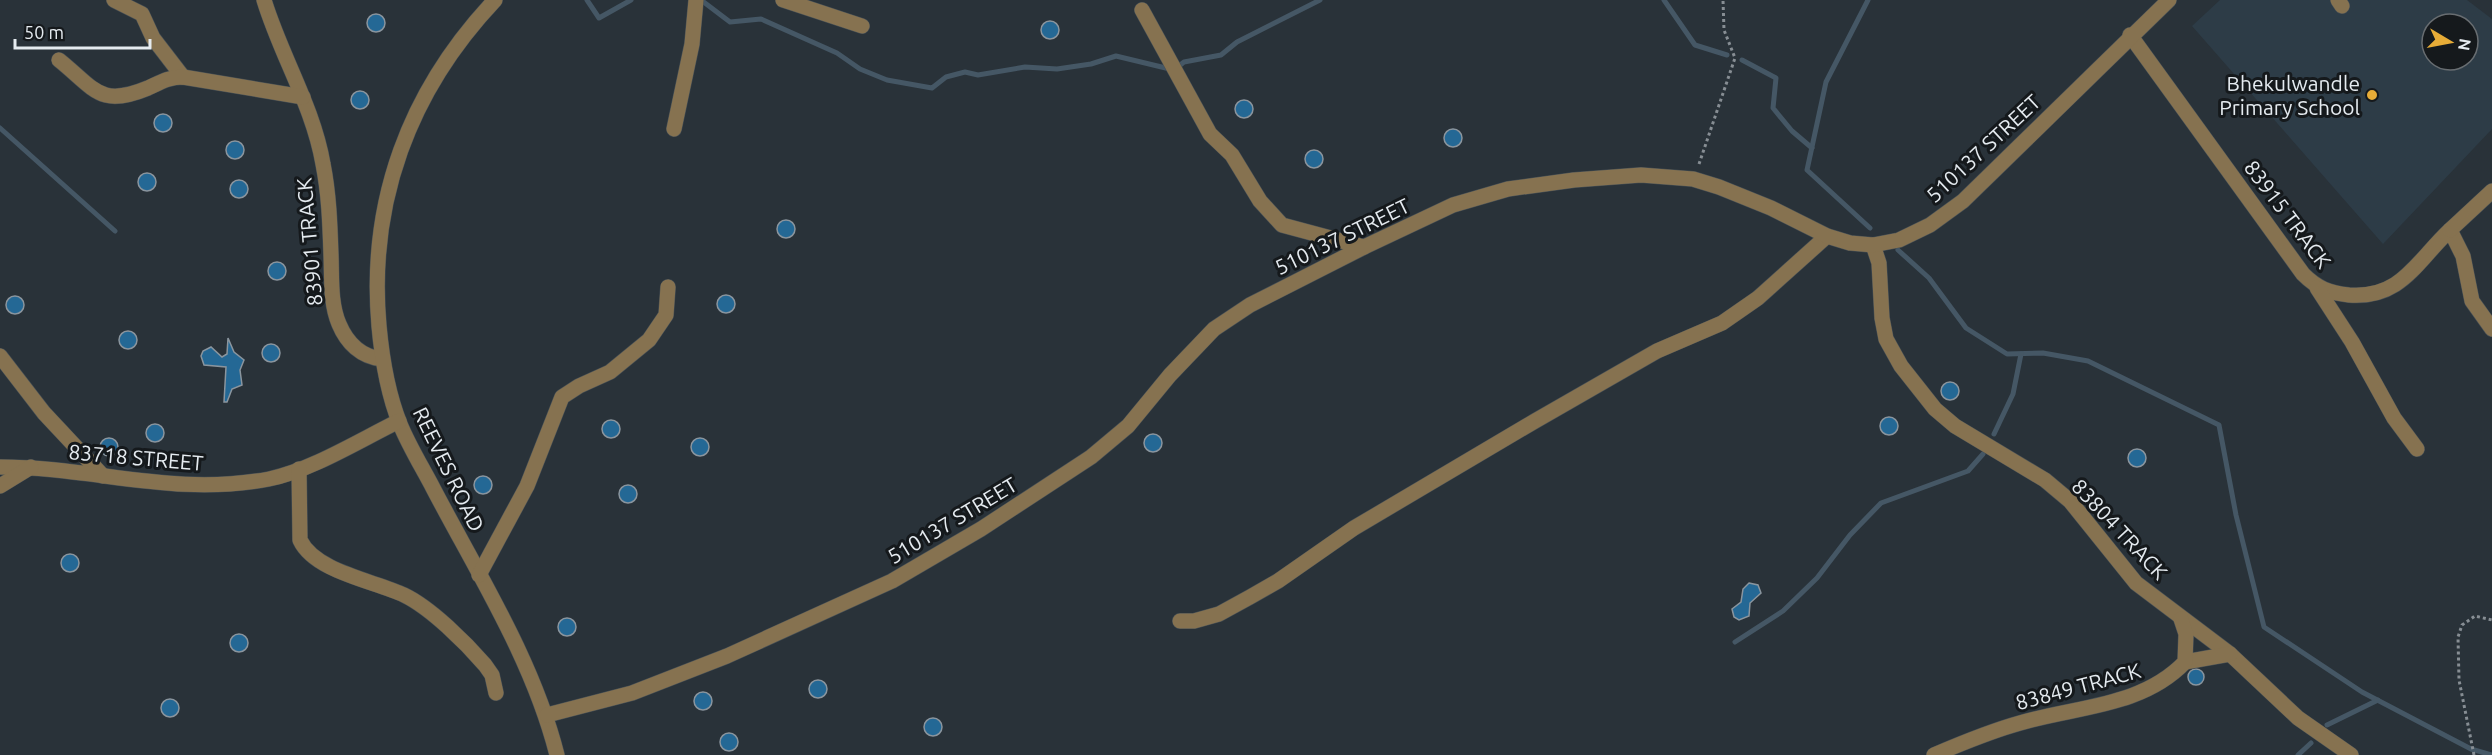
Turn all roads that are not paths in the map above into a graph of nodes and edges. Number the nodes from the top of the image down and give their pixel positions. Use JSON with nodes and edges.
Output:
{"nodes":[{"id":1,"x":114,"y":0,"type":"edge"},
{"id":2,"x":264,"y":0,"type":"edge"},
{"id":3,"x":495,"y":0,"type":"edge"},
{"id":4,"x":696,"y":0,"type":"edge"},
{"id":5,"x":783,"y":0,"type":"edge"},
{"id":6,"x":2169,"y":0,"type":"edge"},
{"id":7,"x":141,"y":7,"type":"edge"},
{"id":8,"x":1142,"y":10,"type":"dead end"},
{"id":9,"x":862,"y":26,"type":"dead end"},
{"id":10,"x":2130,"y":35,"type":"junction"},
{"id":11,"x":59,"y":60,"type":"dead end"},
{"id":12,"x":183,"y":77,"type":"junction"},
{"id":13,"x":303,"y":97,"type":"junction"},
{"id":14,"x":674,"y":129,"type":"dead end"},
{"id":15,"x":2492,"y":191,"type":"edge"},
{"id":16,"x":2450,"y":230,"type":"junction"},
{"id":17,"x":1827,"y":236,"type":"junction"},
{"id":18,"x":1873,"y":245,"type":"junction"},
{"id":19,"x":1364,"y":247,"type":"junction"},
{"id":20,"x":668,"y":287,"type":"dead end"},
{"id":21,"x":2317,"y":288,"type":"junction"},
{"id":22,"x":2492,"y":329,"type":"edge"},
{"id":23,"x":0,"y":356,"type":"edge"},
{"id":24,"x":382,"y":359,"type":"junction"},
{"id":25,"x":399,"y":421,"type":"junction"},
{"id":26,"x":2417,"y":449,"type":"dead end"},
{"id":27,"x":0,"y":467,"type":"edge"},
{"id":28,"x":31,"y":467,"type":"junction"},
{"id":29,"x":299,"y":469,"type":"junction"},
{"id":30,"x":103,"y":476,"type":"junction"},
{"id":31,"x":0,"y":486,"type":"edge"},
{"id":32,"x":478,"y":575,"type":"junction"},
{"id":33,"x":2181,"y":619,"type":"junction"},
{"id":34,"x":1180,"y":621,"type":"dead end"},
{"id":35,"x":2230,"y":654,"type":"junction"},
{"id":36,"x":2185,"y":662,"type":"junction"},
{"id":37,"x":496,"y":693,"type":"dead end"},
{"id":38,"x":547,"y":715,"type":"junction"},
{"id":39,"x":557,"y":755,"type":"edge"},
{"id":40,"x":1934,"y":755,"type":"edge"},
{"id":41,"x":2351,"y":755,"type":"edge"}],
"edges":[{"from":1,"to":7,"type":"street"},
{"from":2,"to":13,"type":"street","name":"83901 TRACK"},
{"from":3,"to":24,"type":"street","name":"REEVES ROAD"},
{"from":4,"to":14,"type":"street"},
{"from":5,"to":9,"type":"street"},
{"from":6,"to":10,"type":"street","name":"510137 STREET"},
{"from":7,"to":12,"type":"street"},
{"from":8,"to":19,"type":"street"},
{"from":10,"to":18,"type":"street","name":"510137 STREET"},
{"from":10,"to":21,"type":"street","name":"83915 TRACK"},
{"from":11,"to":12,"type":"street"},
{"from":12,"to":13,"type":"street"},
{"from":13,"to":24,"type":"street","name":"83901 TRACK"},
{"from":15,"to":16,"type":"street","name":"83915 TRACK"},
{"from":16,"to":21,"type":"street","name":"83915 TRACK"},
{"from":16,"to":22,"type":"street"},
{"from":17,"to":18,"type":"street","name":"510137 STREET"},
{"from":17,"to":19,"type":"street","name":"510137 STREET"},
{"from":17,"to":34,"type":"street"},
{"from":18,"to":33,"type":"street","name":"83804 TRACK"},
{"from":19,"to":38,"type":"street","name":"510137 STREET"},
{"from":20,"to":32,"type":"street"},
{"from":21,"to":26,"type":"street"},
{"from":23,"to":30,"type":"street"},
{"from":24,"to":25,"type":"street","name":"REEVES ROAD"},
{"from":25,"to":29,"type":"street","name":"83718 STREET"},
{"from":25,"to":32,"type":"street","name":"REEVES ROAD"},
{"from":27,"to":28,"type":"street","name":"83718 STREET"},
{"from":28,"to":30,"type":"street","name":"83718 STREET"},
{"from":28,"to":31,"type":"street"},
{"from":29,"to":30,"type":"street","name":"83718 STREET"},
{"from":29,"to":37,"type":"street"},
{"from":32,"to":38,"type":"street","name":"REEVES ROAD"},
{"from":33,"to":35,"type":"street","name":"83804 TRACK"},
{"from":33,"to":36,"type":"street"},
{"from":35,"to":36,"type":"street"},
{"from":35,"to":41,"type":"street","name":"83804 TRACK"},
{"from":36,"to":40,"type":"street","name":"83849 TRACK"},
{"from":38,"to":39,"type":"street","name":"REEVES ROAD"}]}
